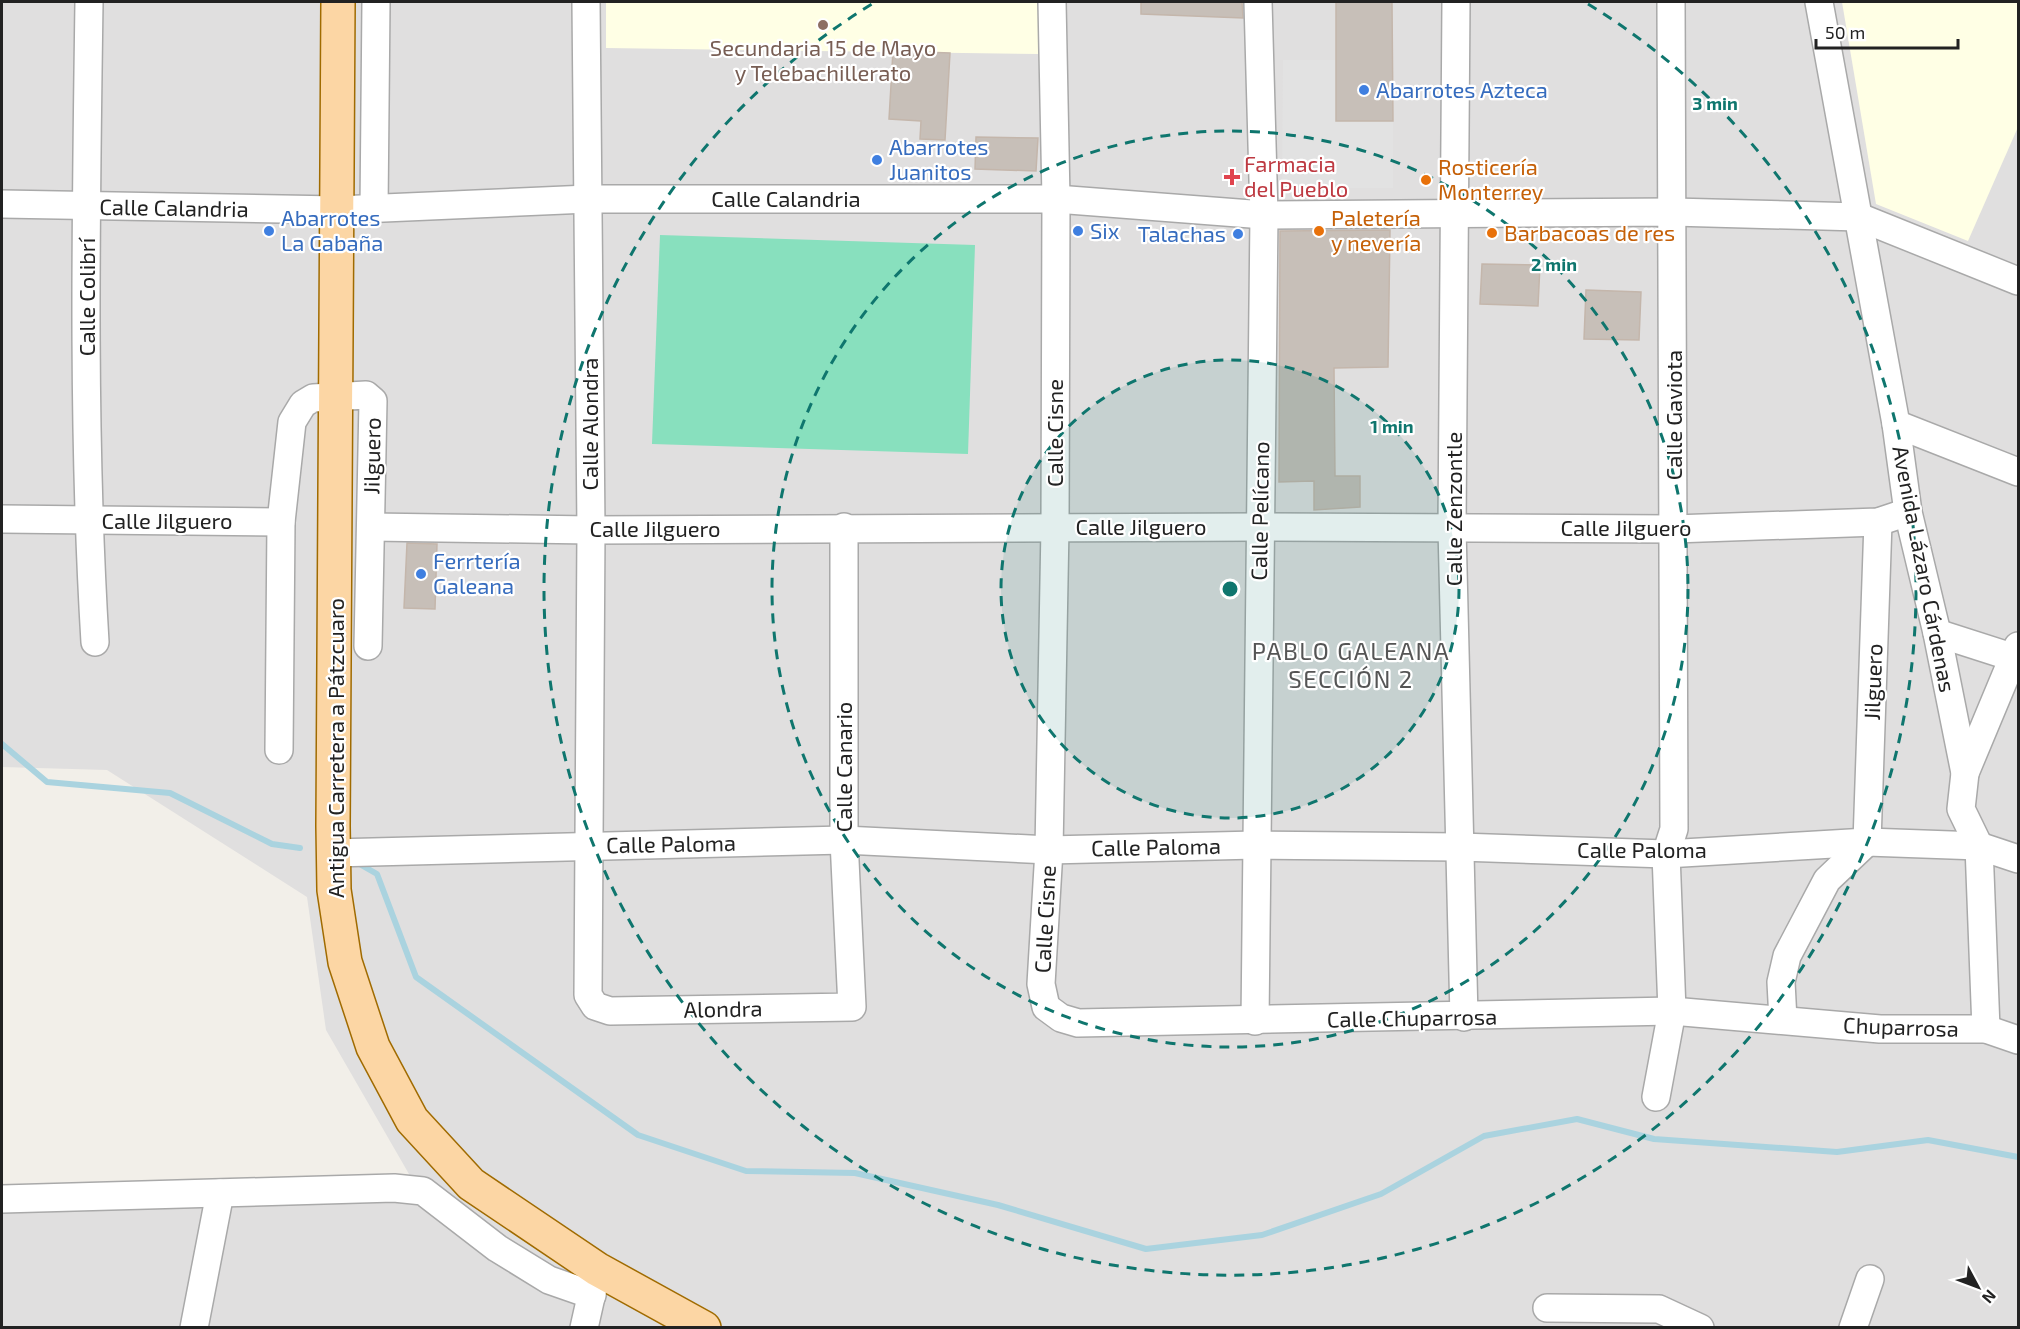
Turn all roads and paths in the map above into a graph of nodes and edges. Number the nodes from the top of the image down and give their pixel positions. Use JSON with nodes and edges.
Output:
{"nodes":[{"id":1,"x":89,"y":2,"type":"edge"},
{"id":2,"x":339,"y":2,"type":"edge"},
{"id":3,"x":376,"y":2,"type":"edge"},
{"id":4,"x":586,"y":2,"type":"edge"},
{"id":5,"x":1052,"y":2,"type":"edge"},
{"id":6,"x":1258,"y":2,"type":"edge"},
{"id":7,"x":1456,"y":2,"type":"edge"},
{"id":8,"x":1671,"y":2,"type":"edge"},
{"id":9,"x":1819,"y":2,"type":"edge"},
{"id":10,"x":588,"y":199,"type":"junction"},
{"id":11,"x":1056,"y":199,"type":"junction"},
{"id":12,"x":2,"y":204,"type":"edge"},
{"id":13,"x":86,"y":207,"type":"junction"},
{"id":14,"x":374,"y":208,"type":"junction"},
{"id":15,"x":338,"y":210,"type":"junction"},
{"id":16,"x":1673,"y":212,"type":"junction"},
{"id":17,"x":1264,"y":215,"type":"junction"},
{"id":18,"x":1454,"y":215,"type":"junction"},
{"id":19,"x":1859,"y":217,"type":"junction"},
{"id":20,"x":2019,"y":281,"type":"edge"},
{"id":21,"x":336,"y":397,"type":"junction"},
{"id":22,"x":1896,"y":424,"type":"junction"},
{"id":23,"x":2019,"y":472,"type":"edge"},
{"id":24,"x":1908,"y":512,"type":"junction"},
{"id":25,"x":2,"y":519,"type":"edge"},
{"id":26,"x":88,"y":521,"type":"junction"},
{"id":27,"x":281,"y":522,"type":"junction"},
{"id":28,"x":1878,"y":522,"type":"junction"},
{"id":29,"x":371,"y":527,"type":"junction"},
{"id":30,"x":844,"y":527,"type":"junction"},
{"id":31,"x":1055,"y":527,"type":"junction"},
{"id":32,"x":1259,"y":527,"type":"junction"},
{"id":33,"x":1452,"y":528,"type":"junction"},
{"id":34,"x":1674,"y":529,"type":"junction"},
{"id":35,"x":591,"y":530,"type":"junction"},
{"id":36,"x":1937,"y":633,"type":"junction"},
{"id":37,"x":95,"y":642,"type":"dead end"},
{"id":38,"x":369,"y":646,"type":"dead end"},
{"id":39,"x":2017,"y":654,"type":"edge"},
{"id":40,"x":279,"y":750,"type":"dead end"},
{"id":41,"x":1965,"y":773,"type":"junction"},
{"id":42,"x":844,"y":840,"type":"junction"},
{"id":43,"x":1867,"y":842,"type":"junction"},
{"id":44,"x":1256,"y":844,"type":"junction"},
{"id":45,"x":1677,"y":845,"type":"junction"},
{"id":46,"x":591,"y":846,"type":"junction"},
{"id":47,"x":1980,"y":846,"type":"junction"},
{"id":48,"x":1460,"y":847,"type":"junction"},
{"id":49,"x":1049,"y":850,"type":"junction"},
{"id":50,"x":333,"y":853,"type":"junction"},
{"id":51,"x":2019,"y":859,"type":"edge"},
{"id":52,"x":595,"y":1006,"type":"joint"},
{"id":53,"x":852,"y":1007,"type":"joint"},
{"id":54,"x":1046,"y":1007,"type":"joint"},
{"id":55,"x":1672,"y":1011,"type":"junction"},
{"id":56,"x":1464,"y":1017,"type":"junction"},
{"id":57,"x":1783,"y":1020,"type":"junction"},
{"id":58,"x":1254,"y":1021,"type":"junction"},
{"id":59,"x":1986,"y":1029,"type":"junction"},
{"id":60,"x":2019,"y":1040,"type":"edge"},
{"id":61,"x":1656,"y":1097,"type":"dead end"},
{"id":62,"x":220,"y":1193,"type":"junction"},
{"id":63,"x":2,"y":1199,"type":"edge"},
{"id":64,"x":1870,"y":1279,"type":"dead end"},
{"id":65,"x":594,"y":1282,"type":"junction"},
{"id":66,"x":1547,"y":1308,"type":"dead end"},
{"id":67,"x":194,"y":1328,"type":"edge"},
{"id":68,"x":584,"y":1328,"type":"edge"},
{"id":69,"x":704,"y":1328,"type":"edge"},
{"id":70,"x":1700,"y":1328,"type":"edge"},
{"id":71,"x":1853,"y":1328,"type":"edge"}],
"edges":[{"from":1,"to":13,"type":"street","name":"Calle Colibrí"},
{"from":2,"to":15,"type":"main road","name":"Antigua Carretera a Pátzcuaro"},
{"from":3,"to":14,"type":"street"},
{"from":4,"to":10,"type":"street","name":"Calle Alondra"},
{"from":5,"to":11,"type":"street","name":"Calle Cisne"},
{"from":6,"to":17,"type":"street","name":"Calle Pelícano"},
{"from":7,"to":18,"type":"street","name":"Calle Zenzontle"},
{"from":8,"to":16,"type":"street","name":"Calle Gaviota"},
{"from":9,"to":19,"type":"street","name":"Avenida Lázaro Cárdenas"},
{"from":10,"to":11,"type":"street","name":"Calle Calandria"},
{"from":10,"to":14,"type":"street","name":"Calle Calandria"},
{"from":10,"to":35,"type":"street","name":"Calle Alondra"},
{"from":11,"to":17,"type":"street","name":"Calle Calandria"},
{"from":11,"to":31,"type":"street","name":"Calle Cisne"},
{"from":12,"to":13,"type":"street","name":"Calle Calandria"},
{"from":13,"to":15,"type":"street","name":"Calle Calandria"},
{"from":13,"to":26,"type":"street","name":"Calle Colibrí"},
{"from":14,"to":15,"type":"street","name":"Calle Calandria"},
{"from":15,"to":21,"type":"main road","name":"Antigua Carretera a Pátzcuaro"},
{"from":16,"to":18,"type":"street","name":"Calle Calandria"},
{"from":16,"to":19,"type":"street","name":"Calle Calandria"},
{"from":16,"to":34,"type":"street","name":"Calle Gaviota"},
{"from":17,"to":18,"type":"street","name":"Calle Calandria"},
{"from":17,"to":32,"type":"street","name":"Calle Pelícano"},
{"from":18,"to":33,"type":"street","name":"Calle Zenzontle"},
{"from":19,"to":20,"type":"street"},
{"from":19,"to":22,"type":"street","name":"Avenida Lázaro Cárdenas"},
{"from":21,"to":27,"type":"street","name":"Jilguero"},
{"from":21,"to":29,"type":"street","name":"Jilguero"},
{"from":21,"to":50,"type":"main road","name":"Antigua Carretera a Pátzcuaro"},
{"from":22,"to":23,"type":"street"},
{"from":22,"to":24,"type":"street","name":"Avenida Lázaro Cárdenas"},
{"from":24,"to":28,"type":"street","name":"Calle Jilguero"},
{"from":24,"to":36,"type":"street","name":"Avenida Lázaro Cárdenas"},
{"from":25,"to":26,"type":"street","name":"Calle Jilguero"},
{"from":26,"to":27,"type":"street","name":"Calle Jilguero"},
{"from":26,"to":37,"type":"street","name":"Calle Colibrí"},
{"from":27,"to":40,"type":"street","name":"Jilguero"},
{"from":28,"to":34,"type":"street","name":"Calle Jilguero"},
{"from":28,"to":43,"type":"street","name":"Jilguero"},
{"from":29,"to":35,"type":"street","name":"Calle Jilguero"},
{"from":29,"to":38,"type":"street"},
{"from":30,"to":31,"type":"street","name":"Calle Jilguero"},
{"from":30,"to":35,"type":"street","name":"Calle Jilguero"},
{"from":30,"to":42,"type":"street","name":"Calle Canario"},
{"from":31,"to":32,"type":"street","name":"Calle Jilguero"},
{"from":31,"to":49,"type":"street","name":"Calle Cisne"},
{"from":32,"to":33,"type":"street","name":"Calle Jilguero"},
{"from":32,"to":44,"type":"street","name":"Calle Pelícano"},
{"from":33,"to":34,"type":"street","name":"Calle Jilguero"},
{"from":33,"to":48,"type":"street","name":"Calle Zenzontle"},
{"from":34,"to":45,"type":"street","name":"Calle Gaviota"},
{"from":35,"to":46,"type":"street","name":"Calle Alondra"},
{"from":36,"to":39,"type":"street"},
{"from":36,"to":41,"type":"street","name":"Avenida Lázaro Cárdenas"},
{"from":39,"to":41,"type":"street"},
{"from":41,"to":47,"type":"street","name":"Avenida Lázaro Cárdenas"},
{"from":42,"to":46,"type":"street","name":"Calle Paloma"},
{"from":42,"to":49,"type":"street","name":"Calle Paloma"},
{"from":42,"to":53,"type":"street","name":"Calle Canario"},
{"from":43,"to":45,"type":"street","name":"Calle Paloma"},
{"from":43,"to":47,"type":"street","name":"Calle Paloma"},
{"from":43,"to":57,"type":"street"},
{"from":44,"to":48,"type":"street","name":"Calle Paloma"},
{"from":44,"to":49,"type":"street","name":"Calle Paloma"},
{"from":44,"to":58,"type":"street","name":"Calle Pelícano"},
{"from":45,"to":48,"type":"street","name":"Calle Paloma"},
{"from":45,"to":55,"type":"street","name":"Calle Gaviota"},
{"from":46,"to":50,"type":"street","name":"Calle Paloma"},
{"from":46,"to":52,"type":"street","name":"Calle Alondra"},
{"from":47,"to":51,"type":"street","name":"Calle Paloma"},
{"from":47,"to":59,"type":"street","name":"Avenida Lázaro Cárdenas"},
{"from":48,"to":56,"type":"street","name":"Calle Zenzontle"},
{"from":49,"to":54,"type":"street","name":"Calle Cisne"},
{"from":50,"to":65,"type":"main road","name":"Antigua Carretera a Pátzcuaro"},
{"from":52,"to":53,"type":"street","name":"Alondra"},
{"from":54,"to":58,"type":"street","name":"Calle Chuparrosa"},
{"from":55,"to":56,"type":"street","name":"Calle Chuparrosa"},
{"from":55,"to":57,"type":"street","name":"Calle Chuparrosa"},
{"from":55,"to":61,"type":"street","name":"Calle Gaviota"},
{"from":56,"to":58,"type":"street","name":"Calle Chuparrosa"},
{"from":57,"to":59,"type":"street","name":"Chuparrosa"},
{"from":59,"to":60,"type":"street","name":"Chuparrosa"},
{"from":62,"to":63,"type":"street"},
{"from":62,"to":65,"type":"street"},
{"from":62,"to":67,"type":"street"},
{"from":64,"to":71,"type":"street"},
{"from":65,"to":68,"type":"street"},
{"from":65,"to":69,"type":"main road","name":"Antigua Carretera a Pátzcuaro"},
{"from":66,"to":70,"type":"street"}]}
